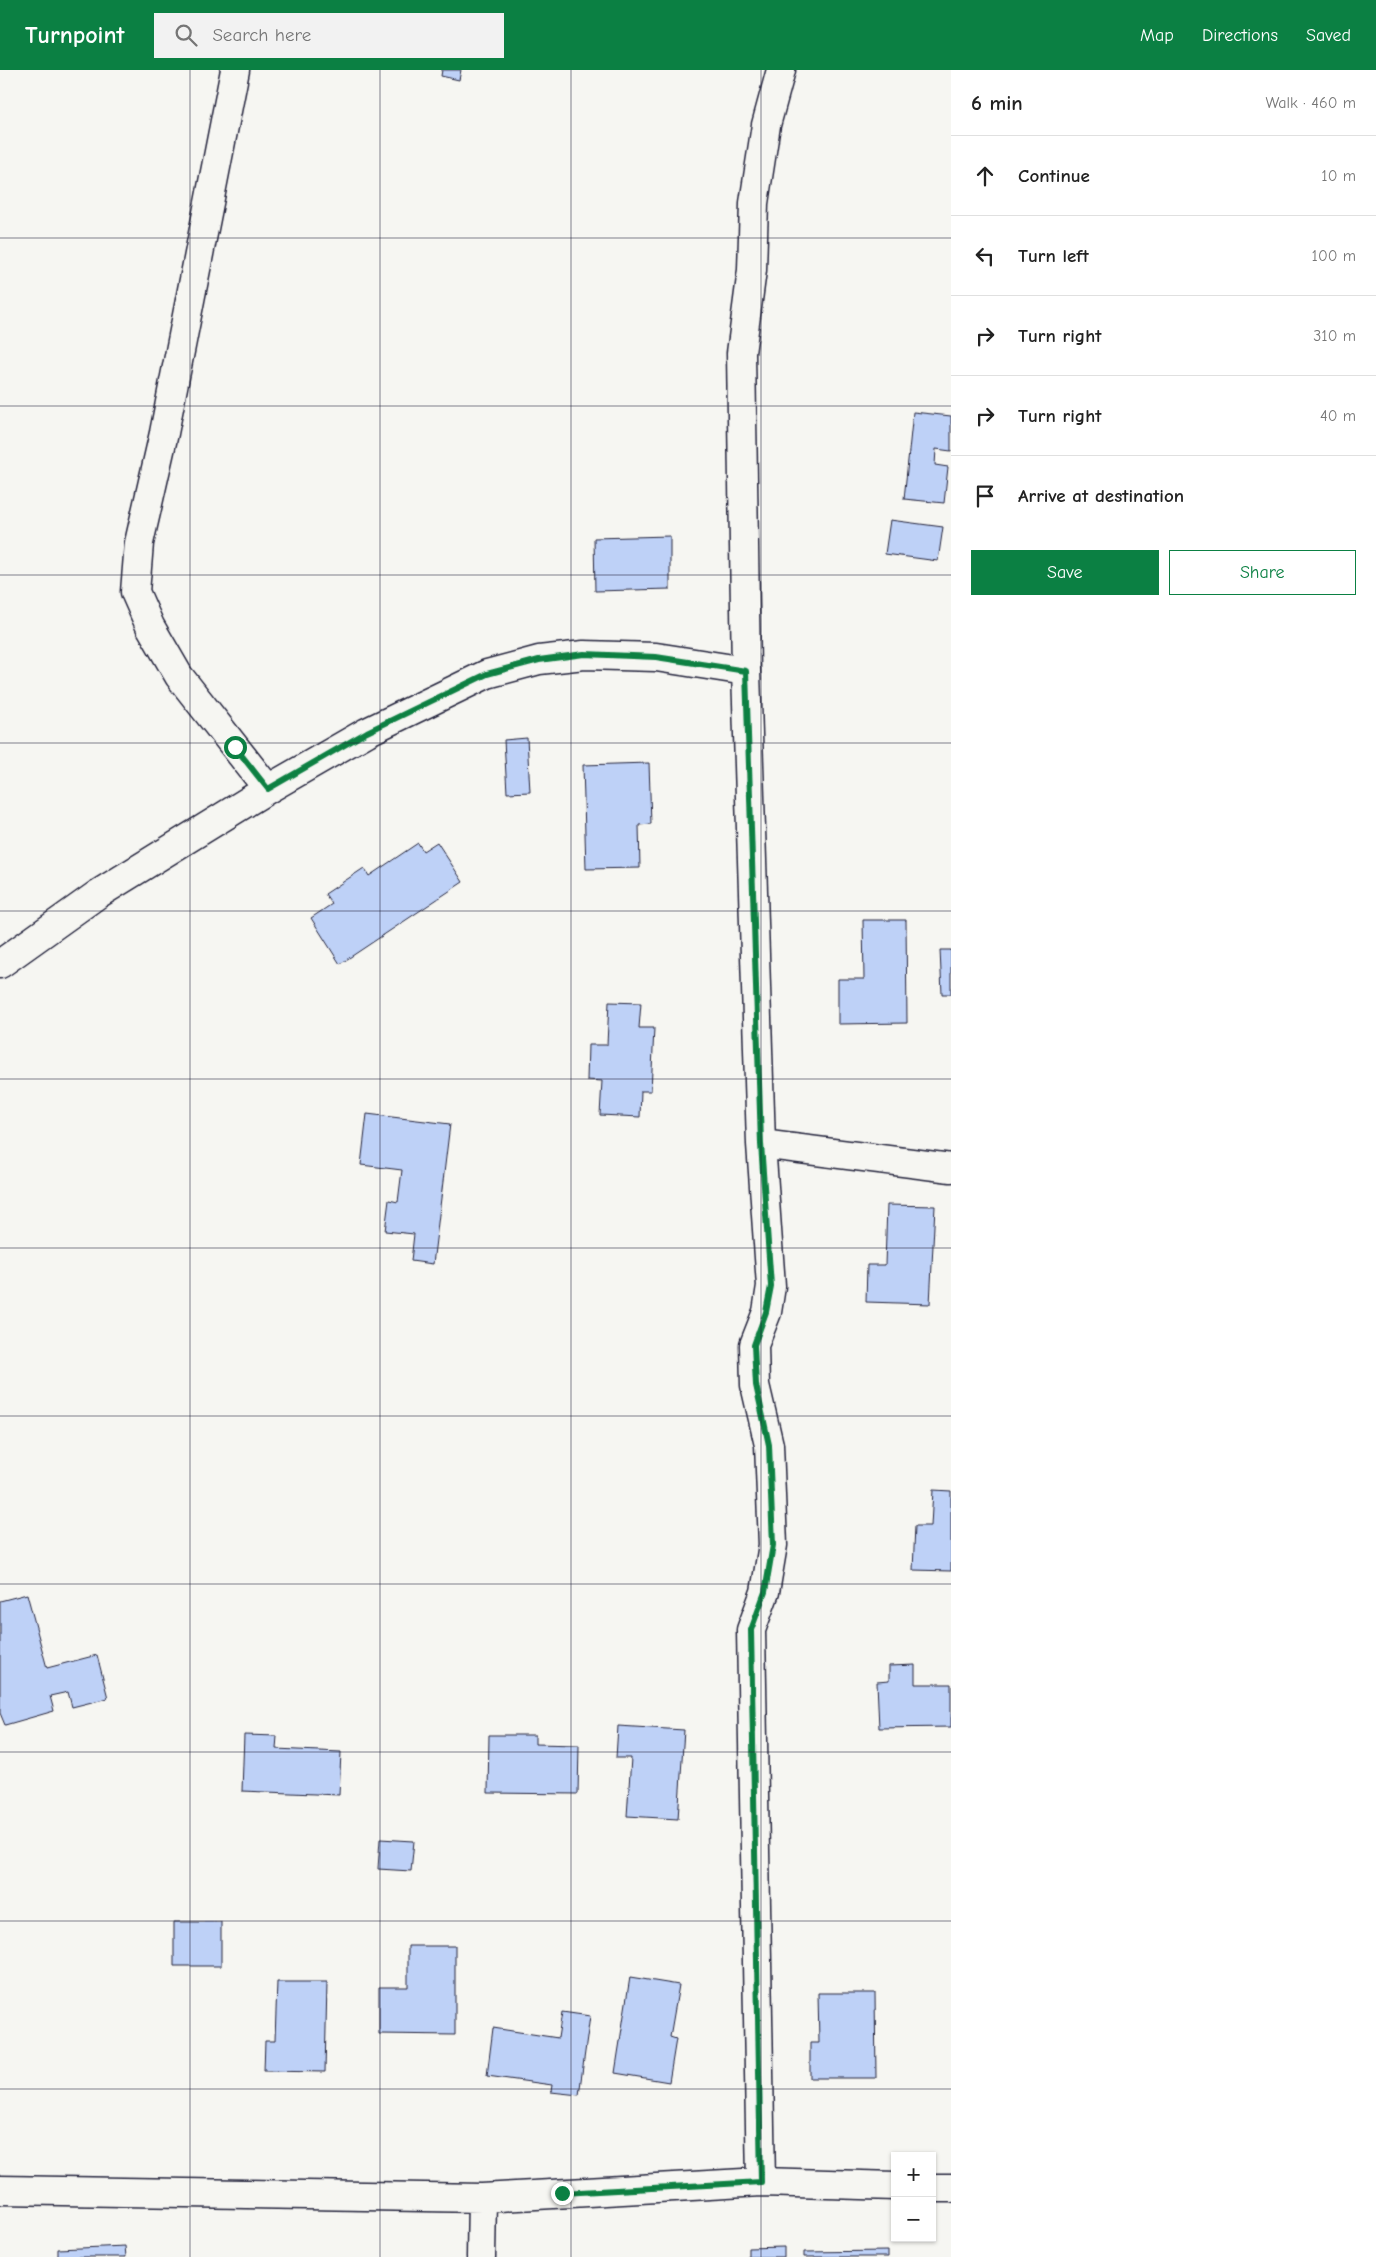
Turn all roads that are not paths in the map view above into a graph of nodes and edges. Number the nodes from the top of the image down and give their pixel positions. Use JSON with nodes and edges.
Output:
{"nodes":[{"id":1,"x":235,"y":70,"type":"edge"},
{"id":2,"x":781,"y":70,"type":"edge"},
{"id":3,"x":746,"y":671,"type":"junction"},
{"id":4,"x":268,"y":789,"type":"junction"},
{"id":5,"x":0,"y":964,"type":"edge"},
{"id":6,"x":761,"y":1144,"type":"junction"},
{"id":7,"x":951,"y":1168,"type":"edge"},
{"id":8,"x":761,"y":2182,"type":"junction"},
{"id":9,"x":891,"y":2186,"type":"edge"},
{"id":10,"x":936,"y":2188,"type":"edge"},
{"id":11,"x":951,"y":2188,"type":"edge"},
{"id":12,"x":0,"y":2190,"type":"edge"},
{"id":13,"x":482,"y":2198,"type":"junction"},
{"id":14,"x":481,"y":2257,"type":"edge"}],
"edges":[{"from":1,"to":4,"type":"street"},
{"from":2,"to":3,"type":"street"},
{"from":3,"to":4,"type":"street"},
{"from":3,"to":6,"type":"street"},
{"from":4,"to":5,"type":"street"},
{"from":6,"to":7,"type":"street"},
{"from":6,"to":8,"type":"street"},
{"from":8,"to":9,"type":"street"},
{"from":8,"to":13,"type":"street"},
{"from":10,"to":11,"type":"street"},
{"from":12,"to":13,"type":"street"},
{"from":13,"to":14,"type":"street"}]}
